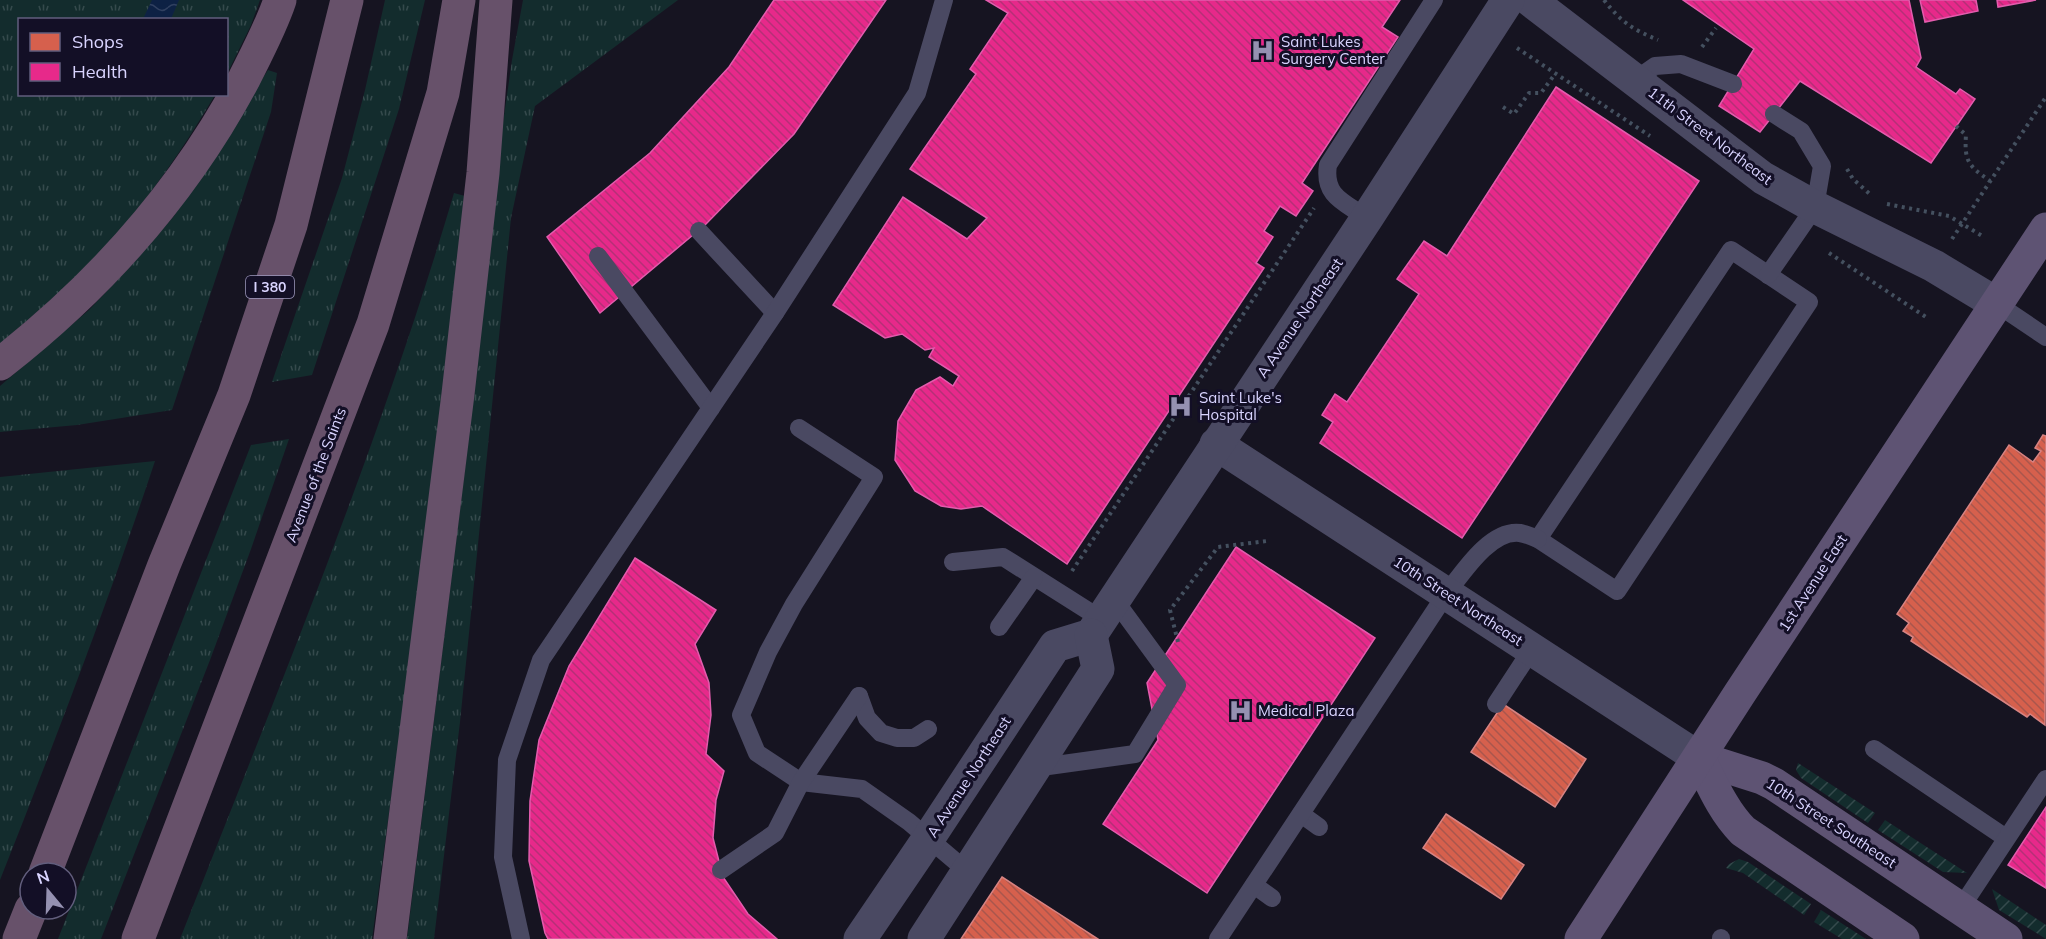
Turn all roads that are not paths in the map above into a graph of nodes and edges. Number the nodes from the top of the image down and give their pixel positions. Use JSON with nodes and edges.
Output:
{"nodes":[{"id":1,"x":280,"y":0,"type":"edge"},
{"id":2,"x":347,"y":0,"type":"edge"},
{"id":3,"x":459,"y":0,"type":"edge"},
{"id":4,"x":496,"y":0,"type":"edge"},
{"id":5,"x":944,"y":0,"type":"edge"},
{"id":6,"x":1434,"y":0,"type":"edge"},
{"id":7,"x":1508,"y":0,"type":"edge"},
{"id":8,"x":1530,"y":0,"type":"edge"},
{"id":9,"x":1635,"y":80,"type":"junction"},
{"id":10,"x":1733,"y":84,"type":"dead end"},
{"id":11,"x":1774,"y":114,"type":"dead end"},
{"id":12,"x":1815,"y":207,"type":"junction"},
{"id":13,"x":1367,"y":218,"type":"junction"},
{"id":14,"x":2046,"y":229,"type":"edge"},
{"id":15,"x":699,"y":231,"type":"dead end"},
{"id":16,"x":598,"y":256,"type":"dead end"},
{"id":17,"x":1768,"y":275,"type":"junction"},
{"id":18,"x":1997,"y":304,"type":"junction"},
{"id":19,"x":775,"y":313,"type":"junction"},
{"id":20,"x":2046,"y":337,"type":"edge"},
{"id":21,"x":0,"y":364,"type":"edge"},
{"id":22,"x":711,"y":408,"type":"junction"},
{"id":23,"x":799,"y":428,"type":"dead end"},
{"id":24,"x":1216,"y":444,"type":"junction"},
{"id":25,"x":1538,"y":538,"type":"junction"},
{"id":26,"x":953,"y":562,"type":"dead end"},
{"id":27,"x":1034,"y":577,"type":"junction"},
{"id":28,"x":1446,"y":594,"type":"junction"},
{"id":29,"x":1102,"y":617,"type":"junction"},
{"id":30,"x":999,"y":627,"type":"dead end"},
{"id":31,"x":1532,"y":649,"type":"junction"},
{"id":32,"x":1496,"y":704,"type":"dead end"},
{"id":33,"x":928,"y":729,"type":"dead end"},
{"id":34,"x":1874,"y":749,"type":"dead end"},
{"id":35,"x":1700,"y":758,"type":"junction"},
{"id":36,"x":1034,"y":768,"type":"junction"},
{"id":37,"x":2046,"y":779,"type":"edge"},
{"id":38,"x":801,"y":782,"type":"junction"},
{"id":39,"x":1300,"y":814,"type":"junction"},
{"id":40,"x":1318,"y":827,"type":"dead end"},
{"id":41,"x":2006,"y":838,"type":"junction"},
{"id":42,"x":928,"y":839,"type":"junction"},
{"id":43,"x":50,"y":861,"type":"edge"},
{"id":44,"x":721,"y":870,"type":"dead end"},
{"id":45,"x":968,"y":872,"type":"junction"},
{"id":46,"x":1254,"y":885,"type":"junction"},
{"id":47,"x":1272,"y":898,"type":"dead end"},
{"id":48,"x":1960,"y":909,"type":"junction"},
{"id":49,"x":26,"y":921,"type":"edge"},
{"id":50,"x":19,"y":939,"type":"edge"},
{"id":51,"x":138,"y":939,"type":"edge"},
{"id":52,"x":390,"y":939,"type":"edge"},
{"id":53,"x":521,"y":939,"type":"edge"},
{"id":54,"x":860,"y":939,"type":"edge"},
{"id":55,"x":924,"y":939,"type":"edge"},
{"id":56,"x":1218,"y":939,"type":"edge"},
{"id":57,"x":1581,"y":939,"type":"edge"},
{"id":58,"x":1903,"y":939,"type":"edge"},
{"id":59,"x":2006,"y":939,"type":"edge"}],
"edges":[{"from":1,"to":21,"type":"highway"},
{"from":2,"to":43,"type":"highway","number":"I 380"},
{"from":3,"to":51,"type":"highway","name":"Avenue of the Saints"},
{"from":4,"to":52,"type":"highway"},
{"from":5,"to":19,"type":"lane"},
{"from":6,"to":13,"type":"lane"},
{"from":7,"to":13,"type":"street","name":"A Avenue Northeast"},
{"from":8,"to":9,"type":"street","name":"11th Street Northeast"},
{"from":9,"to":10,"type":"lane"},
{"from":9,"to":12,"type":"street","name":"11th Street Northeast"},
{"from":11,"to":12,"type":"lane"},
{"from":12,"to":17,"type":"lane"},
{"from":12,"to":18,"type":"street","name":"11th Street Northeast"},
{"from":13,"to":24,"type":"street","name":"A Avenue Northeast"},
{"from":14,"to":18,"type":"main road","name":"1st Avenue East"},
{"from":15,"to":19,"type":"lane"},
{"from":16,"to":22,"type":"lane"},
{"from":17,"to":25,"type":"lane"},
{"from":17,"to":25,"type":"lane"},
{"from":18,"to":20,"type":"lane"},
{"from":18,"to":35,"type":"main road","name":"1st Avenue East"},
{"from":19,"to":22,"type":"lane"},
{"from":22,"to":53,"type":"lane"},
{"from":23,"to":38,"type":"lane"},
{"from":24,"to":28,"type":"street","name":"10th Street Northeast"},
{"from":24,"to":29,"type":"street","name":"A Avenue Northeast"},
{"from":25,"to":28,"type":"lane"},
{"from":26,"to":27,"type":"lane"},
{"from":27,"to":29,"type":"lane"},
{"from":27,"to":30,"type":"lane"},
{"from":28,"to":31,"type":"street","name":"10th Street Northeast"},
{"from":28,"to":39,"type":"lane"},
{"from":29,"to":36,"type":"street"},
{"from":29,"to":36,"type":"lane"},
{"from":29,"to":42,"type":"street","name":"A Avenue Northeast"},
{"from":31,"to":32,"type":"lane"},
{"from":31,"to":35,"type":"street","name":"10th Street Northeast"},
{"from":33,"to":38,"type":"lane"},
{"from":34,"to":41,"type":"lane"},
{"from":35,"to":48,"type":"main road","name":"10th Street Southeast"},
{"from":35,"to":57,"type":"main road","name":"1st Avenue East"},
{"from":35,"to":58,"type":"main road"},
{"from":36,"to":45,"type":"street"},
{"from":37,"to":41,"type":"lane"},
{"from":38,"to":42,"type":"lane"},
{"from":38,"to":44,"type":"lane"},
{"from":39,"to":40,"type":"lane"},
{"from":39,"to":46,"type":"lane"},
{"from":41,"to":48,"type":"lane"},
{"from":42,"to":45,"type":"lane"},
{"from":42,"to":54,"type":"street","name":"A Avenue Northeast"},
{"from":45,"to":55,"type":"street"},
{"from":46,"to":47,"type":"lane"},
{"from":46,"to":56,"type":"lane"},
{"from":48,"to":59,"type":"main road","name":"10th Street Southeast"},
{"from":49,"to":50,"type":"highway"}]}
